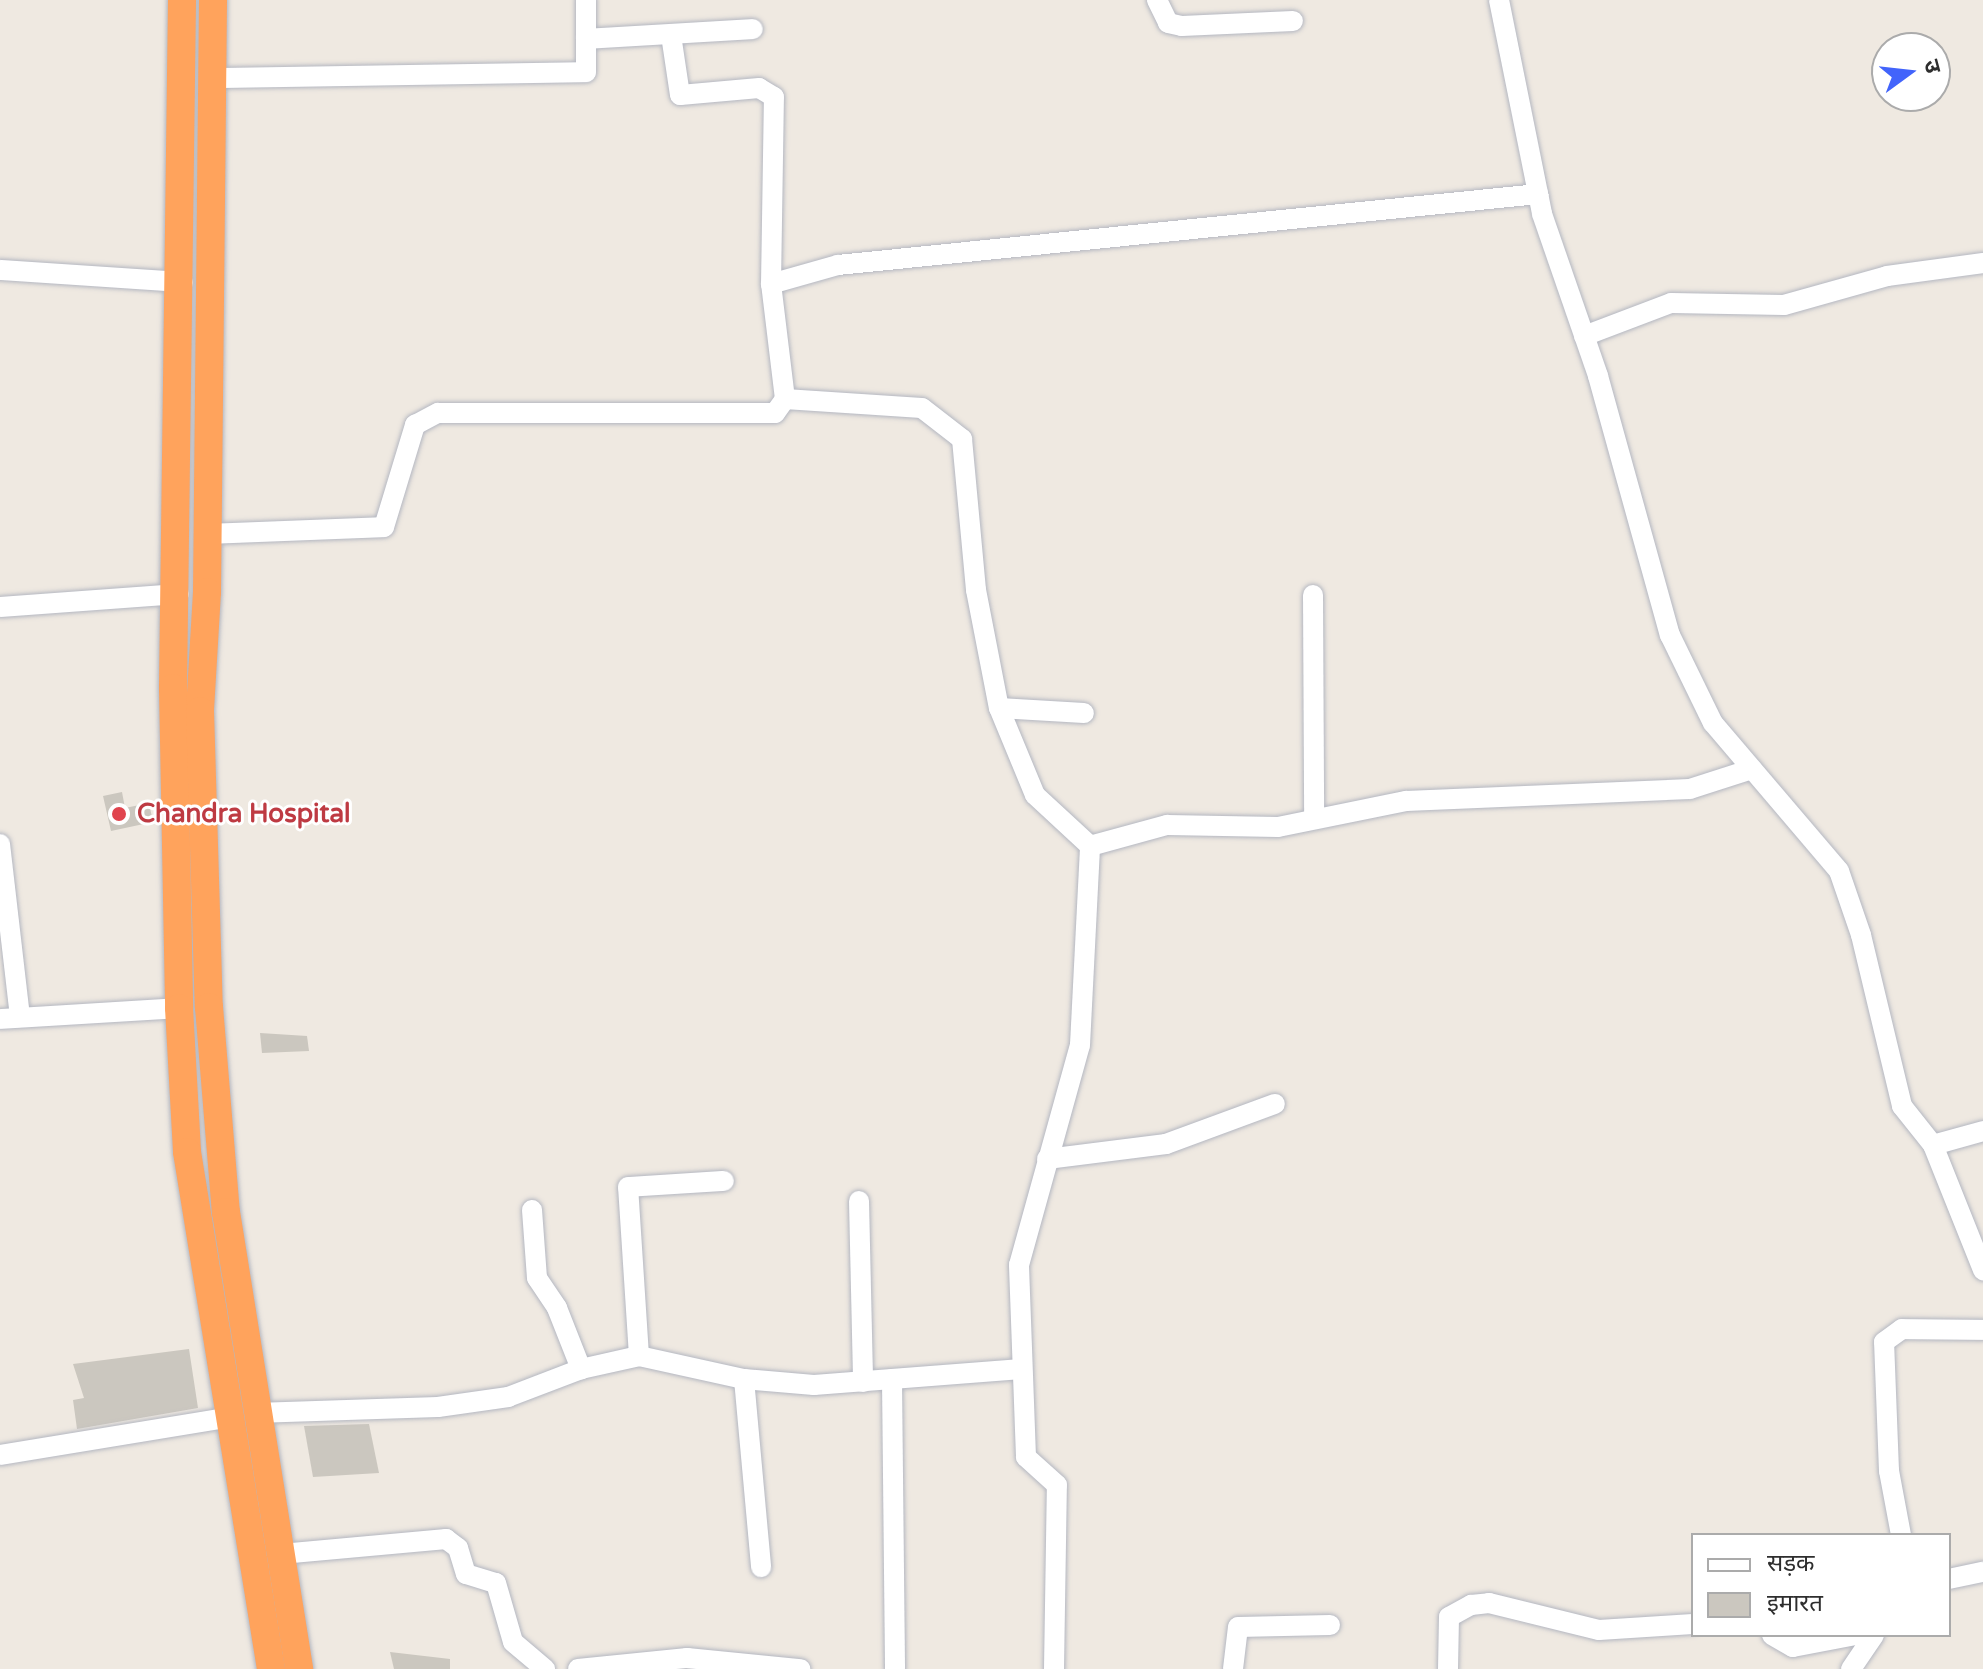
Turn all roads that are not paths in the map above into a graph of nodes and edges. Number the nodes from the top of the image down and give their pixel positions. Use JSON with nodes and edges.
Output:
{"nodes":[{"id":1,"x":182,"y":0,"type":"edge"},
{"id":2,"x":213,"y":0,"type":"edge"},
{"id":3,"x":586,"y":0,"type":"edge"},
{"id":4,"x":1157,"y":0,"type":"edge"},
{"id":5,"x":1499,"y":0,"type":"edge"},
{"id":6,"x":1293,"y":21,"type":"dead end"},
{"id":7,"x":753,"y":29,"type":"dead end"},
{"id":8,"x":671,"y":35,"type":"junction"},
{"id":9,"x":586,"y":39,"type":"junction"},
{"id":10,"x":216,"y":78,"type":"junction"},
{"id":11,"x":1538,"y":194,"type":"junction"},
{"id":12,"x":1983,"y":263,"type":"edge"},
{"id":13,"x":0,"y":270,"type":"edge"},
{"id":14,"x":183,"y":282,"type":"junction"},
{"id":15,"x":771,"y":284,"type":"junction"},
{"id":16,"x":1584,"y":336,"type":"junction"},
{"id":17,"x":785,"y":399,"type":"junction"},
{"id":18,"x":204,"y":534,"type":"junction"},
{"id":19,"x":179,"y":594,"type":"junction"},
{"id":20,"x":1313,"y":595,"type":"dead end"},
{"id":21,"x":0,"y":607,"type":"edge"},
{"id":22,"x":999,"y":708,"type":"junction"},
{"id":23,"x":1084,"y":713,"type":"dead end"},
{"id":24,"x":1752,"y":769,"type":"junction"},
{"id":25,"x":1314,"y":819,"type":"junction"},
{"id":26,"x":0,"y":844,"type":"edge"},
{"id":27,"x":1090,"y":846,"type":"junction"},
{"id":28,"x":179,"y":1008,"type":"junction"},
{"id":29,"x":10,"y":1018,"type":"edge"},
{"id":30,"x":1275,"y":1104,"type":"dead end"},
{"id":31,"x":1983,"y":1131,"type":"edge"},
{"id":32,"x":1933,"y":1145,"type":"junction"},
{"id":33,"x":1047,"y":1159,"type":"junction"},
{"id":34,"x":724,"y":1181,"type":"dead end"},
{"id":35,"x":859,"y":1201,"type":"dead end"},
{"id":36,"x":532,"y":1210,"type":"dead end"},
{"id":37,"x":1983,"y":1270,"type":"edge"},
{"id":38,"x":1983,"y":1330,"type":"edge"},
{"id":39,"x":639,"y":1356,"type":"junction"},
{"id":40,"x":581,"y":1369,"type":"junction"},
{"id":41,"x":1021,"y":1369,"type":"junction"},
{"id":42,"x":744,"y":1379,"type":"junction"},
{"id":43,"x":892,"y":1379,"type":"junction"},
{"id":44,"x":863,"y":1382,"type":"junction"},
{"id":45,"x":255,"y":1413,"type":"junction"},
{"id":46,"x":227,"y":1418,"type":"junction"},
{"id":47,"x":0,"y":1455,"type":"edge"},
{"id":48,"x":1901,"y":1533,"type":"edge"},
{"id":49,"x":281,"y":1554,"type":"junction"},
{"id":50,"x":761,"y":1567,"type":"dead end"},
{"id":51,"x":1983,"y":1572,"type":"edge"},
{"id":52,"x":1951,"y":1579,"type":"edge"},
{"id":53,"x":1691,"y":1624,"type":"edge"},
{"id":54,"x":1330,"y":1625,"type":"dead end"},
{"id":55,"x":1776,"y":1637,"type":"edge"},
{"id":56,"x":1846,"y":1637,"type":"edge"},
{"id":57,"x":1873,"y":1637,"type":"edge"},
{"id":58,"x":709,"y":1664,"type":"edge"},
{"id":59,"x":271,"y":1669,"type":"edge"},
{"id":60,"x":299,"y":1669,"type":"edge"},
{"id":61,"x":545,"y":1669,"type":"edge"},
{"id":62,"x":578,"y":1669,"type":"edge"},
{"id":63,"x":800,"y":1669,"type":"edge"},
{"id":64,"x":895,"y":1669,"type":"edge"},
{"id":65,"x":1054,"y":1669,"type":"edge"},
{"id":66,"x":1233,"y":1669,"type":"edge"},
{"id":67,"x":1448,"y":1669,"type":"edge"},
{"id":68,"x":1851,"y":1669,"type":"edge"}],
"edges":[{"from":1,"to":14,"type":"highway"},
{"from":2,"to":10,"type":"highway"},
{"from":3,"to":9,"type":"street"},
{"from":4,"to":6,"type":"street"},
{"from":5,"to":11,"type":"street"},
{"from":7,"to":8,"type":"street"},
{"from":8,"to":9,"type":"street"},
{"from":8,"to":15,"type":"street"},
{"from":9,"to":10,"type":"street"},
{"from":10,"to":18,"type":"highway"},
{"from":11,"to":15,"type":"street"},
{"from":11,"to":16,"type":"street"},
{"from":12,"to":16,"type":"street"},
{"from":13,"to":14,"type":"street"},
{"from":14,"to":19,"type":"highway"},
{"from":15,"to":17,"type":"street"},
{"from":16,"to":24,"type":"street"},
{"from":17,"to":18,"type":"street"},
{"from":17,"to":22,"type":"street"},
{"from":18,"to":45,"type":"highway"},
{"from":19,"to":21,"type":"street"},
{"from":19,"to":28,"type":"highway"},
{"from":20,"to":25,"type":"street"},
{"from":22,"to":23,"type":"street"},
{"from":22,"to":27,"type":"street"},
{"from":24,"to":25,"type":"street"},
{"from":24,"to":32,"type":"street"},
{"from":25,"to":27,"type":"street"},
{"from":26,"to":29,"type":"street"},
{"from":27,"to":33,"type":"street"},
{"from":28,"to":29,"type":"street"},
{"from":28,"to":46,"type":"highway"},
{"from":30,"to":33,"type":"street"},
{"from":31,"to":32,"type":"street"},
{"from":32,"to":37,"type":"street"},
{"from":33,"to":41,"type":"street"},
{"from":34,"to":39,"type":"street"},
{"from":35,"to":44,"type":"street"},
{"from":36,"to":40,"type":"street"},
{"from":38,"to":48,"type":"street"},
{"from":39,"to":40,"type":"street"},
{"from":39,"to":42,"type":"street"},
{"from":40,"to":45,"type":"street"},
{"from":41,"to":43,"type":"street"},
{"from":41,"to":65,"type":"street"},
{"from":42,"to":44,"type":"street"},
{"from":42,"to":50,"type":"street"},
{"from":43,"to":44,"type":"street"},
{"from":43,"to":64,"type":"street"},
{"from":45,"to":49,"type":"highway"},
{"from":46,"to":47,"type":"street"},
{"from":46,"to":59,"type":"highway"},
{"from":49,"to":60,"type":"highway"},
{"from":49,"to":61,"type":"street"},
{"from":51,"to":52,"type":"street"},
{"from":53,"to":67,"type":"street"},
{"from":54,"to":66,"type":"street"},
{"from":55,"to":56,"type":"street"},
{"from":57,"to":68,"type":"street"},
{"from":58,"to":62,"type":"street"},
{"from":58,"to":63,"type":"street"}]}
